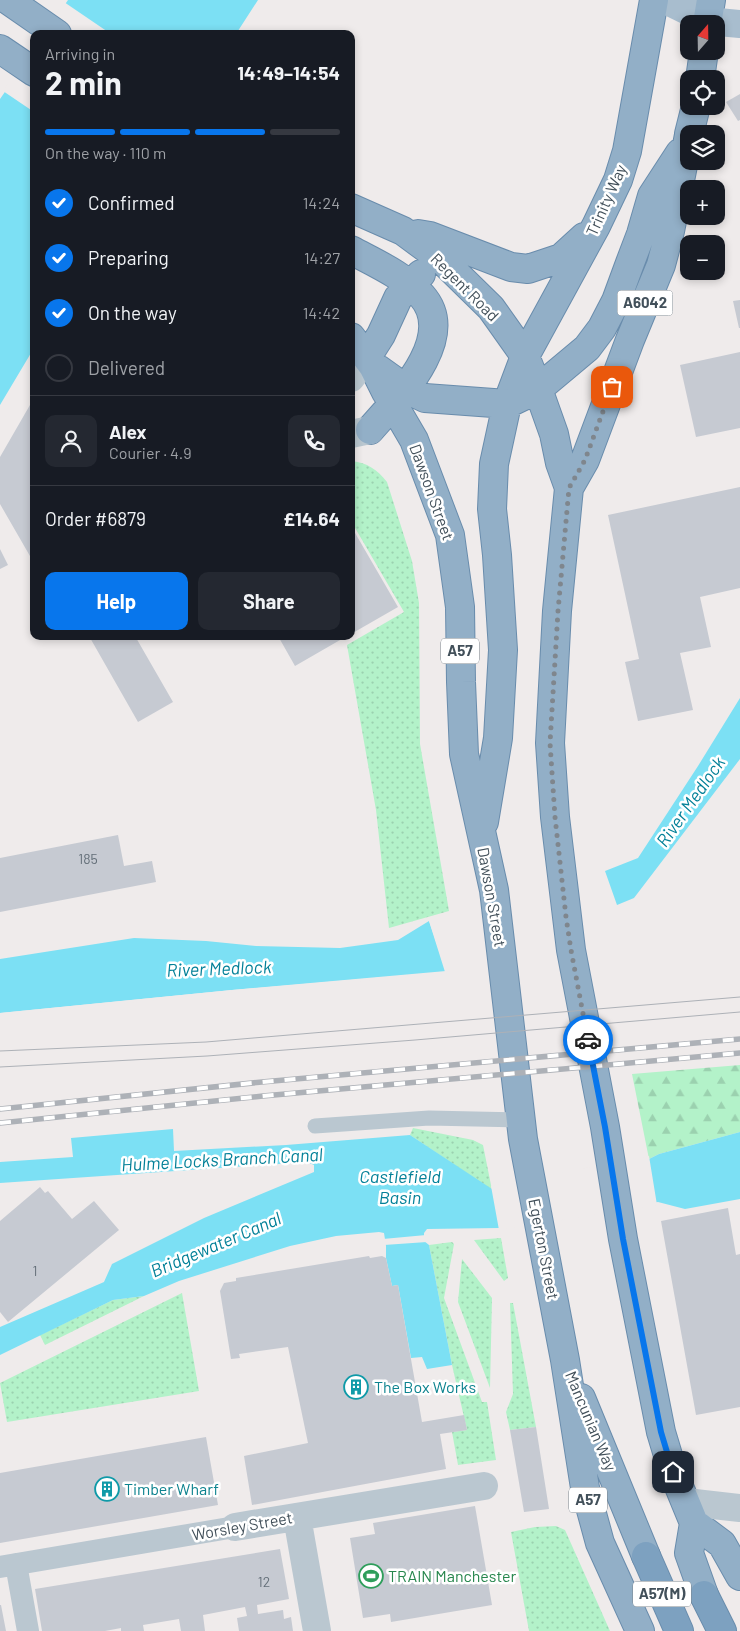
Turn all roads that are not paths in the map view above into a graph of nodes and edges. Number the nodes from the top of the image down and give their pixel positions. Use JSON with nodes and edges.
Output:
{"nodes":[{"id":1,"x":654,"y":0,"type":"edge"},
{"id":2,"x":665,"y":0,"type":"edge"},
{"id":3,"x":16,"y":5,"type":"edge"},
{"id":4,"x":709,"y":15,"type":"edge"},
{"id":5,"x":725,"y":20,"type":"edge"},
{"id":6,"x":740,"y":24,"type":"edge"},
{"id":7,"x":51,"y":30,"type":"edge"},
{"id":8,"x":0,"y":49,"type":"edge"},
{"id":9,"x":30,"y":69,"type":"edge"},
{"id":10,"x":680,"y":149,"type":"edge"},
{"id":11,"x":682,"y":170,"type":"edge"},
{"id":12,"x":355,"y":210,"type":"edge"},
{"id":13,"x":596,"y":226,"type":"junction"},
{"id":14,"x":355,"y":252,"type":"edge"},
{"id":15,"x":452,"y":254,"type":"junction"},
{"id":16,"x":410,"y":286,"type":"junction"},
{"id":17,"x":525,"y":356,"type":"junction"},
{"id":18,"x":361,"y":360,"type":"edge"},
{"id":19,"x":538,"y":389,"type":"junction"},
{"id":20,"x":400,"y":404,"type":"junction"},
{"id":21,"x":508,"y":404,"type":"junction"},
{"id":22,"x":361,"y":432,"type":"edge"},
{"id":23,"x":417,"y":446,"type":"junction"},
{"id":24,"x":569,"y":488,"type":"junction"},
{"id":25,"x":482,"y":836,"type":"junction"},
{"id":26,"x":502,"y":958,"type":"joint"},
{"id":27,"x":315,"y":1126,"type":"dead end"},
{"id":28,"x":522,"y":1129,"type":"junction"},
{"id":29,"x":565,"y":1360,"type":"junction"},
{"id":30,"x":484,"y":1486,"type":"dead end"},
{"id":31,"x":740,"y":1508,"type":"edge"},
{"id":32,"x":690,"y":1513,"type":"junction"},
{"id":33,"x":297,"y":1517,"type":"junction"},
{"id":34,"x":235,"y":1527,"type":"joint"},
{"id":35,"x":646,"y":1556,"type":"joint"},
{"id":36,"x":8,"y":1566,"type":"edge"},
{"id":37,"x":740,"y":1576,"type":"edge"},
{"id":38,"x":28,"y":1631,"type":"edge"},
{"id":39,"x":317,"y":1631,"type":"edge"},
{"id":40,"x":640,"y":1631,"type":"edge"},
{"id":41,"x":679,"y":1631,"type":"edge"},
{"id":42,"x":722,"y":1631,"type":"edge"}],
"edges":[{"from":1,"to":13,"type":"highway","name":"Trinity Way"},
{"from":2,"to":4,"type":"main road"},
{"from":3,"to":7,"type":"highway"},
{"from":5,"to":6,"type":"main road"},
{"from":8,"to":9,"type":"highway"},
{"from":10,"to":19,"type":"highway","number":"A6042"},
{"from":11,"to":24,"type":"highway","number":"A6042"},
{"from":12,"to":15,"type":"highway"},
{"from":13,"to":15,"type":"highway"},
{"from":13,"to":17,"type":"highway","name":"Trinity Way"},
{"from":14,"to":16,"type":"highway"},
{"from":15,"to":16,"type":"highway"},
{"from":15,"to":17,"type":"highway","name":"Regent Road"},
{"from":16,"to":18,"type":"highway"},
{"from":16,"to":20,"type":"highway"},
{"from":17,"to":19,"type":"highway","name":"Regent Road"},
{"from":17,"to":21,"type":"highway","name":"Trinity Way"},
{"from":18,"to":20,"type":"highway"},
{"from":19,"to":21,"type":"highway","number":"A6042"},
{"from":19,"to":24,"type":"highway","name":"Regent Road"},
{"from":20,"to":21,"type":"highway"},
{"from":20,"to":22,"type":"highway"},
{"from":20,"to":23,"type":"highway","name":"Dawson Street","number":"A57"},
{"from":21,"to":25,"type":"highway","name":"Dawson Street","number":"A57"},
{"from":22,"to":23,"type":"highway"},
{"from":23,"to":25,"type":"highway","name":"Dawson Street","number":"A57"},
{"from":24,"to":32,"type":"highway"},
{"from":25,"to":26,"type":"highway","name":"Dawson Street","number":"A57"},
{"from":26,"to":28,"type":"highway","name":"Egerton Street","number":"A57"},
{"from":27,"to":28,"type":"lane"},
{"from":28,"to":29,"type":"highway","name":"Egerton Street","number":"A57"},
{"from":29,"to":35,"type":"highway","name":"Mancunian Way","number":"A57"},
{"from":29,"to":40,"type":"highway","number":"A57"},
{"from":30,"to":33,"type":"street","name":"Worsley Street"},
{"from":31,"to":32,"type":"street"},
{"from":32,"to":37,"type":"highway"},
{"from":32,"to":42,"type":"highway","number":"A57(M)"},
{"from":33,"to":34,"type":"street","name":"Worsley Street"},
{"from":33,"to":39,"type":"street"},
{"from":34,"to":36,"type":"street","name":"Worsley Street"},
{"from":35,"to":41,"type":"highway","number":"A57(M)"},
{"from":36,"to":38,"type":"street"}]}
